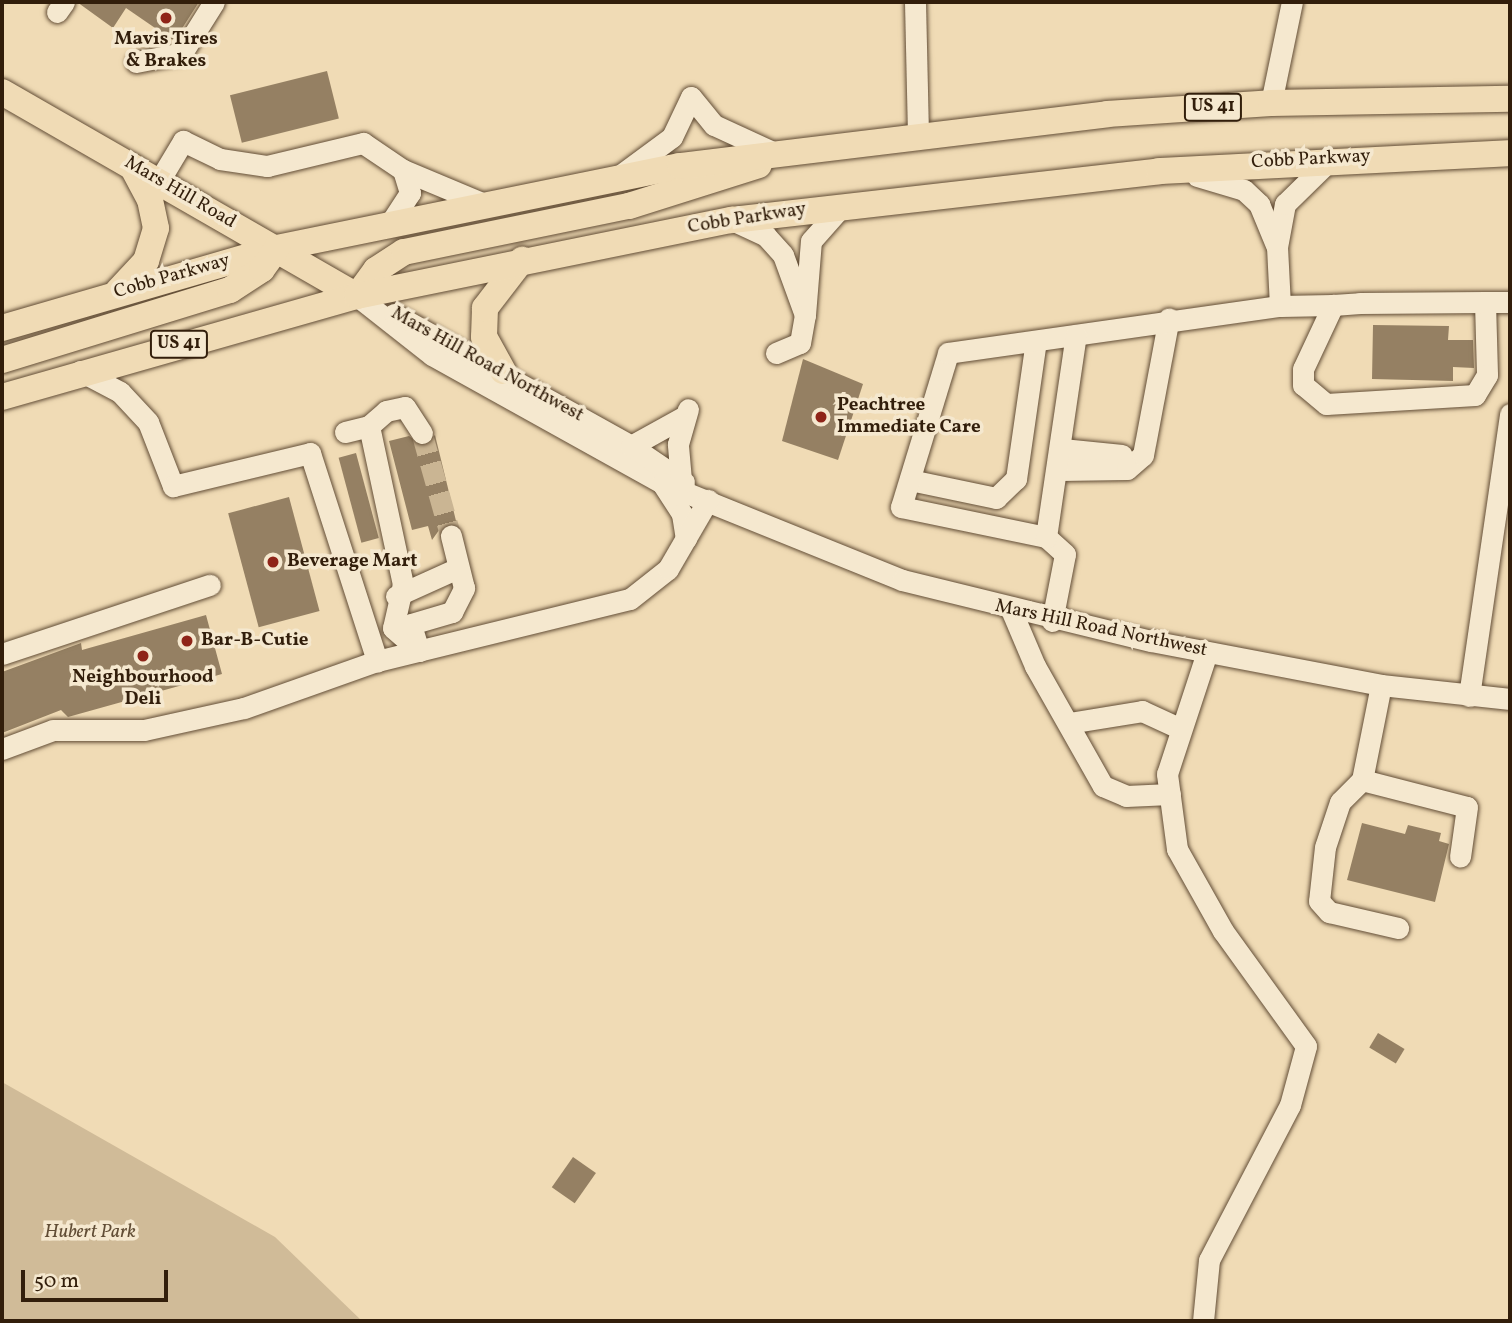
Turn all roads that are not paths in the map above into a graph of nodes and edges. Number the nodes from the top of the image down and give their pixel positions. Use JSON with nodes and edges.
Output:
{"nodes":[{"id":1,"x":214,"y":2,"type":"edge"},
{"id":2,"x":915,"y":2,"type":"edge"},
{"id":3,"x":1292,"y":2,"type":"edge"},
{"id":4,"x":136,"y":62,"type":"dead end"},
{"id":5,"x":2,"y":92,"type":"edge"},
{"id":6,"x":1510,"y":99,"type":"edge"},
{"id":7,"x":1271,"y":103,"type":"junction"},
{"id":8,"x":918,"y":132,"type":"junction"},
{"id":9,"x":785,"y":151,"type":"junction"},
{"id":10,"x":1510,"y":153,"type":"edge"},
{"id":11,"x":1333,"y":158,"type":"junction"},
{"id":12,"x":131,"y":164,"type":"junction"},
{"id":13,"x":403,"y":170,"type":"junction"},
{"id":14,"x":1159,"y":171,"type":"junction"},
{"id":15,"x":617,"y":177,"type":"junction"},
{"id":16,"x":159,"y":181,"type":"junction"},
{"id":17,"x":482,"y":203,"type":"junction"},
{"id":18,"x":845,"y":204,"type":"junction"},
{"id":19,"x":732,"y":220,"type":"junction"},
{"id":20,"x":391,"y":222,"type":"junction"},
{"id":21,"x":1277,"y":247,"type":"junction"},
{"id":22,"x":277,"y":248,"type":"junction"},
{"id":23,"x":522,"y":260,"type":"junction"},
{"id":24,"x":116,"y":293,"type":"junction"},
{"id":25,"x":357,"y":296,"type":"junction"},
{"id":26,"x":1485,"y":302,"type":"junction"},
{"id":27,"x":1510,"y":302,"type":"edge"},
{"id":28,"x":1333,"y":305,"type":"junction"},
{"id":29,"x":1280,"y":306,"type":"junction"},
{"id":30,"x":805,"y":314,"type":"junction"},
{"id":31,"x":1168,"y":327,"type":"junction"},
{"id":32,"x":2,"y":328,"type":"edge"},
{"id":33,"x":1076,"y":335,"type":"junction"},
{"id":34,"x":1036,"y":341,"type":"junction"},
{"id":35,"x":776,"y":352,"type":"dead end"},
{"id":36,"x":2,"y":360,"type":"edge"},
{"id":37,"x":80,"y":371,"type":"junction"},
{"id":38,"x":503,"y":371,"type":"junction"},
{"id":39,"x":2,"y":397,"type":"edge"},
{"id":40,"x":1510,"y":414,"type":"edge"},
{"id":41,"x":369,"y":426,"type":"junction"},
{"id":42,"x":345,"y":432,"type":"dead end"},
{"id":43,"x":422,"y":433,"type":"tunnel mouth"},
{"id":44,"x":631,"y":446,"type":"junction"},
{"id":45,"x":1061,"y":459,"type":"junction"},
{"id":46,"x":910,"y":480,"type":"junction"},
{"id":47,"x":672,"y":482,"type":"junction"},
{"id":48,"x":708,"y":500,"type":"junction"},
{"id":49,"x":451,"y":536,"type":"tunnel mouth"},
{"id":50,"x":1046,"y":537,"type":"junction"},
{"id":51,"x":686,"y":539,"type":"junction"},
{"id":52,"x":458,"y":568,"type":"junction"},
{"id":53,"x":210,"y":585,"type":"dead end"},
{"id":54,"x":397,"y":596,"type":"junction"},
{"id":55,"x":1012,"y":612,"type":"junction"},
{"id":56,"x":1052,"y":621,"type":"junction"},
{"id":57,"x":419,"y":651,"type":"junction"},
{"id":58,"x":1207,"y":652,"type":"junction"},
{"id":59,"x":2,"y":654,"type":"edge"},
{"id":60,"x":377,"y":661,"type":"junction"},
{"id":61,"x":1381,"y":685,"type":"junction"},
{"id":62,"x":1469,"y":696,"type":"junction"},
{"id":63,"x":1510,"y":699,"type":"edge"},
{"id":64,"x":1069,"y":723,"type":"junction"},
{"id":65,"x":1181,"y":729,"type":"junction"},
{"id":66,"x":2,"y":750,"type":"edge"},
{"id":67,"x":1362,"y":780,"type":"junction"},
{"id":68,"x":1170,"y":794,"type":"junction"},
{"id":69,"x":1460,"y":857,"type":"dead end"},
{"id":70,"x":1398,"y":928,"type":"dead end"},
{"id":71,"x":1203,"y":1321,"type":"edge"}],
"edges":[{"from":1,"to":4,"type":"street"},
{"from":2,"to":8,"type":"street"},
{"from":3,"to":7,"type":"street"},
{"from":5,"to":12,"type":"main road","name":"Mars Hill Road"},
{"from":6,"to":7,"type":"main road","name":"Cobb Parkway","number":"US 41"},
{"from":7,"to":8,"type":"main road","name":"Cobb Parkway","number":"US 41"},
{"from":8,"to":9,"type":"main road","name":"Cobb Parkway","number":"US 41"},
{"from":9,"to":15,"type":"main road","name":"Cobb Parkway","number":"US 41"},
{"from":9,"to":15,"type":"street"},
{"from":9,"to":25,"type":"main road"},
{"from":10,"to":11,"type":"main road","name":"Cobb Parkway","number":"US 41"},
{"from":11,"to":14,"type":"main road","name":"Cobb Parkway","number":"US 41"},
{"from":11,"to":21,"type":"street"},
{"from":12,"to":16,"type":"main road","name":"Mars Hill Road"},
{"from":12,"to":24,"type":"main road"},
{"from":13,"to":16,"type":"street"},
{"from":13,"to":17,"type":"street"},
{"from":13,"to":20,"type":"street"},
{"from":14,"to":18,"type":"main road","name":"Cobb Parkway","number":"US 41"},
{"from":14,"to":21,"type":"street"},
{"from":15,"to":17,"type":"main road","name":"Cobb Parkway","number":"US 41"},
{"from":16,"to":22,"type":"main road","name":"Mars Hill Road"},
{"from":17,"to":20,"type":"main road","name":"Cobb Parkway","number":"US 41"},
{"from":18,"to":19,"type":"main road","name":"Cobb Parkway","number":"US 41"},
{"from":18,"to":30,"type":"street"},
{"from":19,"to":23,"type":"main road","name":"Cobb Parkway","number":"US 41"},
{"from":19,"to":30,"type":"street"},
{"from":20,"to":22,"type":"main road","name":"Cobb Parkway","number":"US 41"},
{"from":21,"to":29,"type":"street"},
{"from":22,"to":24,"type":"main road","name":"Cobb Parkway","number":"US 41"},
{"from":22,"to":25,"type":"main road","name":"Mars Hill Road"},
{"from":22,"to":36,"type":"main road"},
{"from":23,"to":25,"type":"main road","name":"Cobb Parkway","number":"US 41"},
{"from":23,"to":38,"type":"main road"},
{"from":24,"to":32,"type":"main road","name":"Cobb Parkway","number":"US 41"},
{"from":25,"to":37,"type":"main road","name":"Cobb Parkway","number":"US 41"},
{"from":25,"to":38,"type":"street","name":"Mars Hill Road Northwest"},
{"from":25,"to":47,"type":"street","name":"Mars Hill Road Northwest"},
{"from":26,"to":27,"type":"street"},
{"from":26,"to":28,"type":"street"},
{"from":26,"to":28,"type":"street"},
{"from":28,"to":29,"type":"street"},
{"from":29,"to":31,"type":"street"},
{"from":30,"to":35,"type":"street"},
{"from":31,"to":33,"type":"street"},
{"from":31,"to":45,"type":"street"},
{"from":33,"to":34,"type":"street"},
{"from":33,"to":45,"type":"street"},
{"from":34,"to":46,"type":"street"},
{"from":34,"to":46,"type":"street"},
{"from":37,"to":39,"type":"main road","name":"Cobb Parkway","number":"US 41"},
{"from":37,"to":60,"type":"street"},
{"from":38,"to":44,"type":"street","name":"Mars Hill Road Northwest"},
{"from":40,"to":62,"type":"street"},
{"from":41,"to":42,"type":"street"},
{"from":41,"to":43,"type":"street"},
{"from":41,"to":54,"type":"street"},
{"from":44,"to":47,"type":"street","name":"Mars Hill Road Northwest"},
{"from":44,"to":47,"type":"street"},
{"from":45,"to":50,"type":"street"},
{"from":46,"to":50,"type":"street"},
{"from":47,"to":48,"type":"street","name":"Mars Hill Road Northwest"},
{"from":47,"to":51,"type":"street"},
{"from":48,"to":51,"type":"street"},
{"from":48,"to":55,"type":"street","name":"Mars Hill Road Northwest"},
{"from":49,"to":52,"type":"street"},
{"from":50,"to":56,"type":"street"},
{"from":51,"to":57,"type":"street"},
{"from":52,"to":54,"type":"street"},
{"from":52,"to":57,"type":"street"},
{"from":53,"to":59,"type":"street"},
{"from":54,"to":57,"type":"street"},
{"from":55,"to":56,"type":"street","name":"Mars Hill Road Northwest"},
{"from":55,"to":64,"type":"street"},
{"from":56,"to":58,"type":"street","name":"Mars Hill Road Northwest"},
{"from":57,"to":60,"type":"street"},
{"from":58,"to":61,"type":"street","name":"Mars Hill Road Northwest"},
{"from":58,"to":65,"type":"street"},
{"from":60,"to":66,"type":"street"},
{"from":61,"to":62,"type":"street","name":"Mars Hill Road Northwest"},
{"from":61,"to":67,"type":"street"},
{"from":62,"to":63,"type":"street","name":"Mars Hill Road Northwest"},
{"from":64,"to":65,"type":"street"},
{"from":64,"to":68,"type":"street"},
{"from":65,"to":68,"type":"street"},
{"from":67,"to":69,"type":"street"},
{"from":67,"to":70,"type":"street"},
{"from":68,"to":71,"type":"street"}]}
